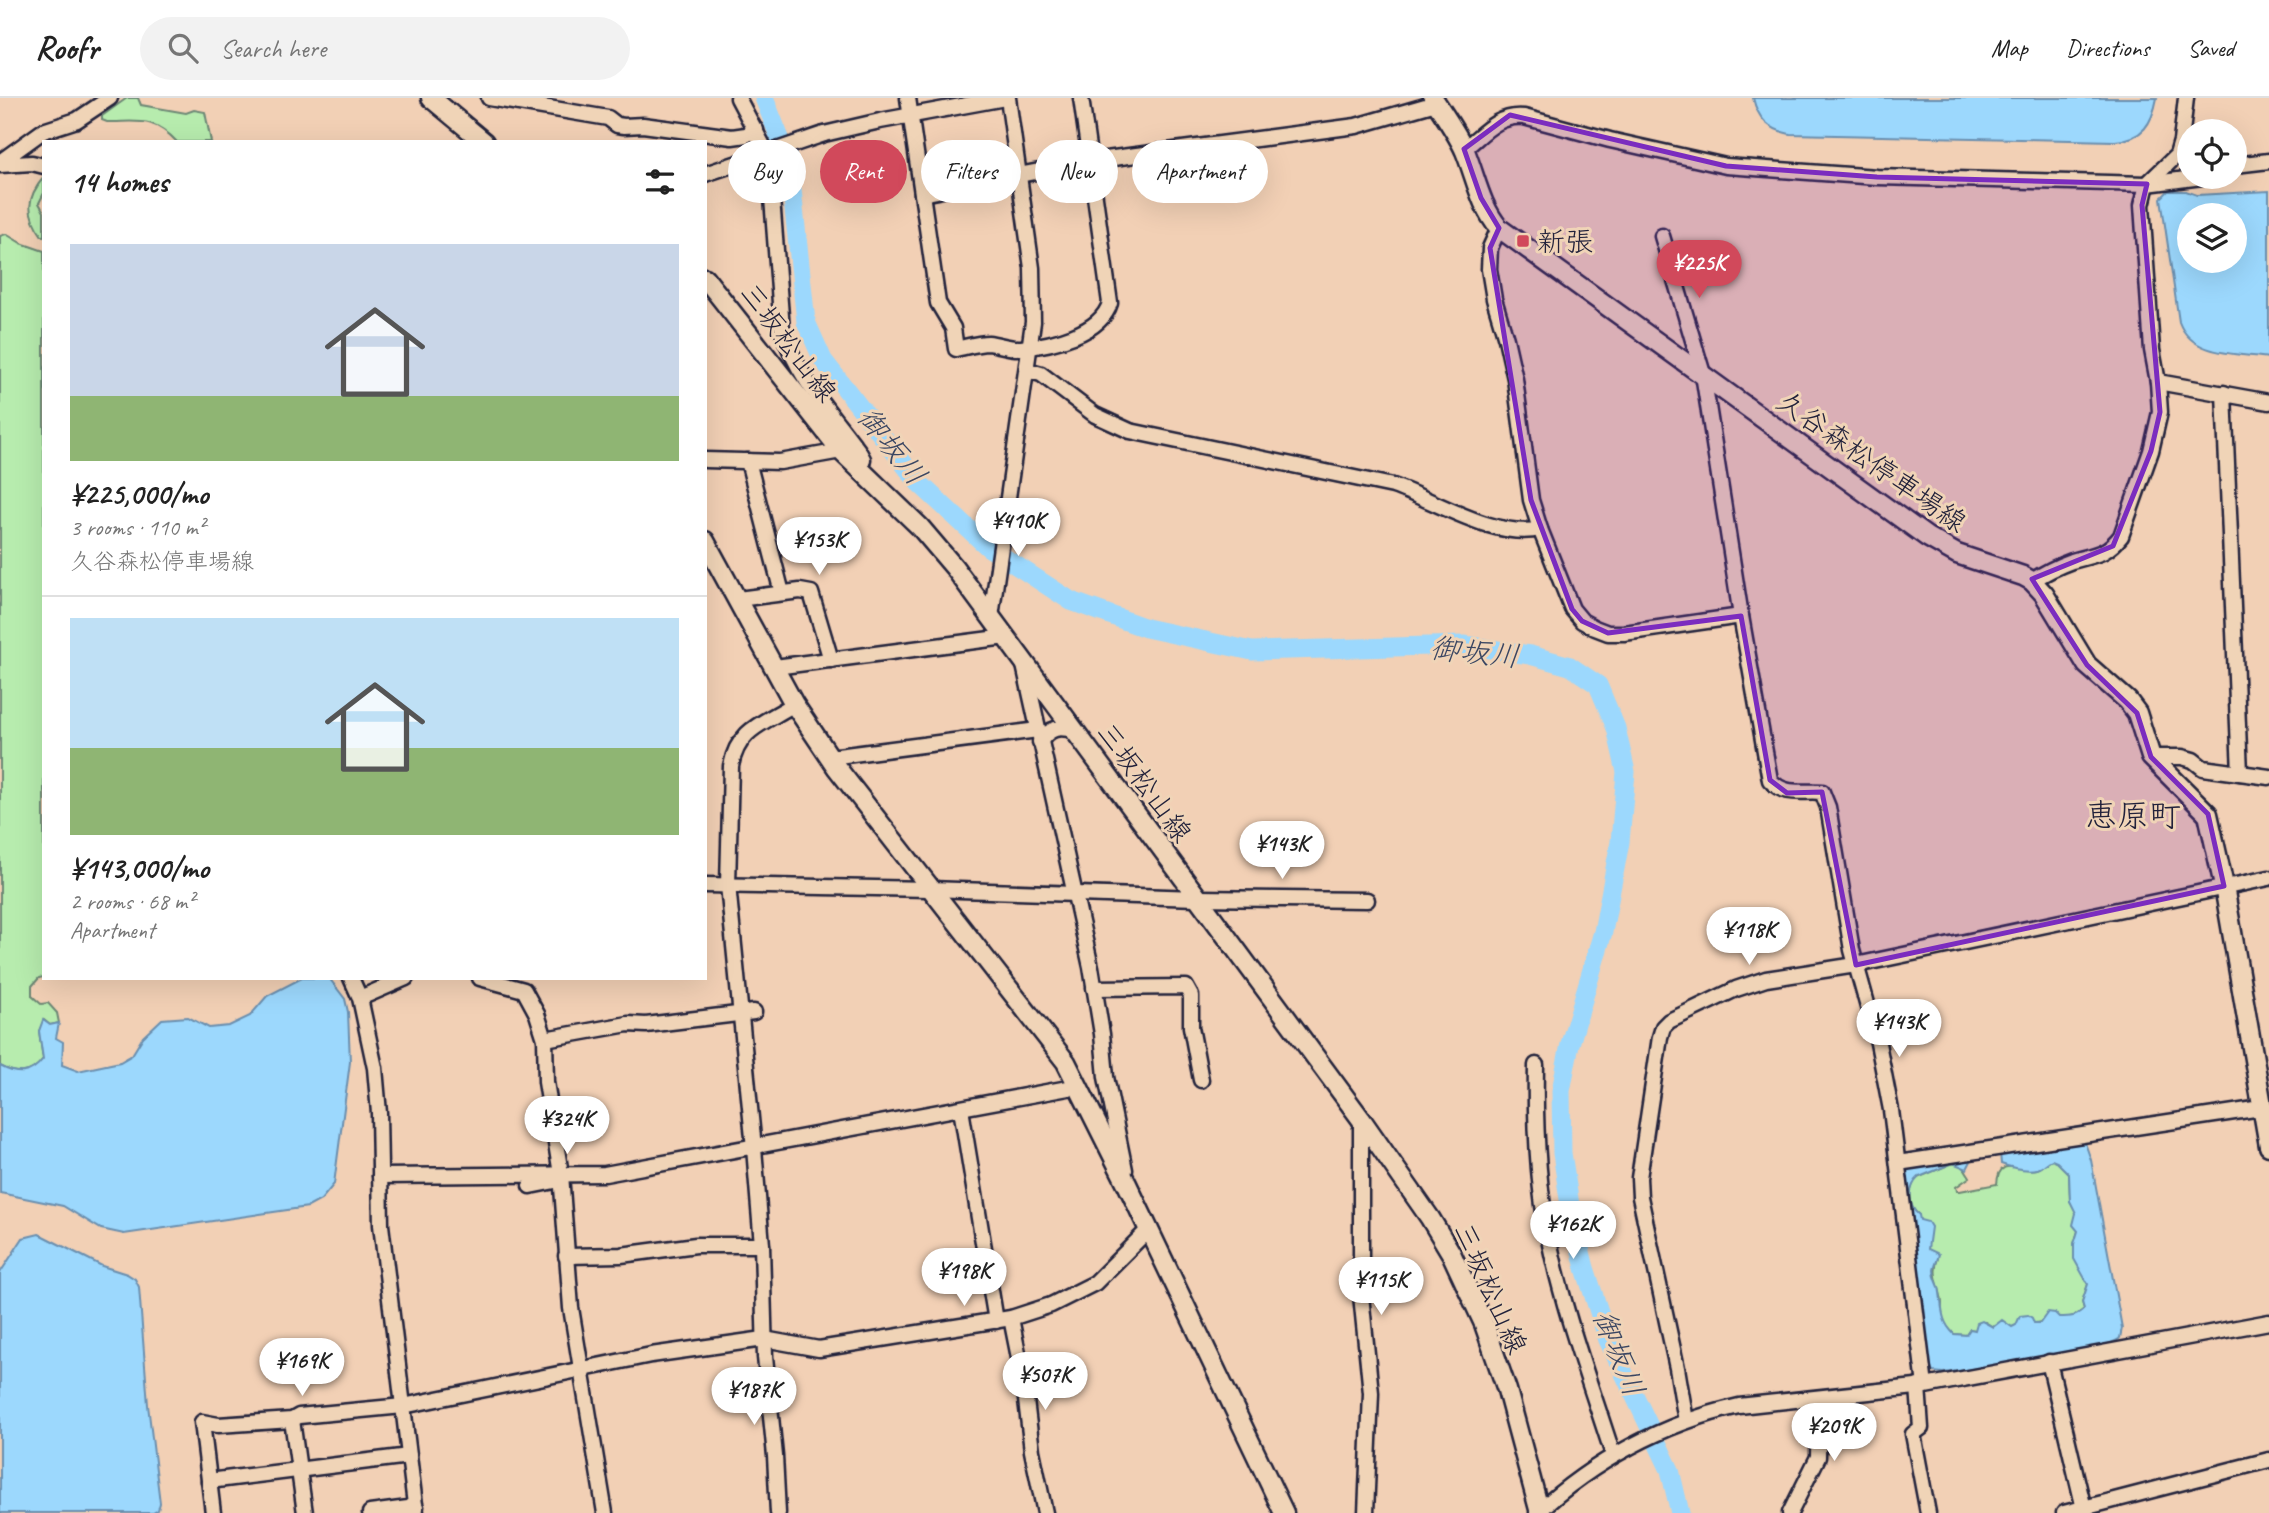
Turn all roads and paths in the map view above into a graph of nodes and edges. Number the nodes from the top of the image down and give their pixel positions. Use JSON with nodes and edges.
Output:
{"nodes":[{"id":1,"x":110,"y":98,"type":"edge"},
{"id":2,"x":431,"y":98,"type":"edge"},
{"id":3,"x":489,"y":98,"type":"edge"},
{"id":4,"x":738,"y":98,"type":"edge"},
{"id":5,"x":908,"y":98,"type":"edge"},
{"id":6,"x":1007,"y":98,"type":"edge"},
{"id":7,"x":1082,"y":98,"type":"edge"},
{"id":8,"x":2186,"y":98,"type":"edge"},
{"id":9,"x":1435,"y":100,"type":"edge"},
{"id":10,"x":911,"y":116,"type":"junction"},
{"id":11,"x":756,"y":130,"type":"junction"},
{"id":12,"x":470,"y":135,"type":"edge"},
{"id":13,"x":1013,"y":140,"type":"edge"},
{"id":14,"x":1088,"y":140,"type":"edge"},
{"id":15,"x":1464,"y":149,"type":"junction"},
{"id":16,"x":1118,"y":157,"type":"edge"},
{"id":17,"x":2269,"y":161,"type":"edge"},
{"id":18,"x":0,"y":163,"type":"edge"},
{"id":19,"x":2247,"y":164,"type":"edge"},
{"id":20,"x":42,"y":166,"type":"edge"},
{"id":21,"x":707,"y":173,"type":"edge"},
{"id":22,"x":2177,"y":180,"type":"edge"},
{"id":23,"x":2147,"y":184,"type":"junction"},
{"id":24,"x":921,"y":187,"type":"edge"},
{"id":25,"x":1021,"y":195,"type":"edge"},
{"id":26,"x":923,"y":203,"type":"edge"},
{"id":27,"x":1097,"y":203,"type":"edge"},
{"id":28,"x":1499,"y":228,"type":"junction"},
{"id":29,"x":1662,"y":236,"type":"dead end"},
{"id":30,"x":707,"y":281,"type":"edge"},
{"id":31,"x":1031,"y":346,"type":"junction"},
{"id":32,"x":1027,"y":370,"type":"junction"},
{"id":33,"x":1703,"y":374,"type":"junction"},
{"id":34,"x":2158,"y":382,"type":"junction"},
{"id":35,"x":2224,"y":393,"type":"junction"},
{"id":36,"x":2269,"y":402,"type":"edge"},
{"id":37,"x":841,"y":451,"type":"junction"},
{"id":38,"x":707,"y":460,"type":"edge"},
{"id":39,"x":748,"y":461,"type":"junction"},
{"id":40,"x":860,"y":471,"type":"junction"},
{"id":41,"x":1539,"y":529,"type":"junction"},
{"id":42,"x":707,"y":544,"type":"edge"},
{"id":43,"x":2032,"y":581,"type":"junction"},
{"id":44,"x":782,"y":593,"type":"junction"},
{"id":45,"x":738,"y":598,"type":"junction"},
{"id":46,"x":1741,"y":616,"type":"junction"},
{"id":47,"x":990,"y":617,"type":"junction"},
{"id":48,"x":1006,"y":636,"type":"junction"},
{"id":49,"x":1022,"y":657,"type":"junction"},
{"id":50,"x":831,"y":660,"type":"junction"},
{"id":51,"x":775,"y":667,"type":"junction"},
{"id":52,"x":794,"y":704,"type":"junction"},
{"id":53,"x":1076,"y":731,"type":"junction"},
{"id":54,"x":1039,"y":736,"type":"junction"},
{"id":55,"x":830,"y":757,"type":"junction"},
{"id":56,"x":2151,"y":757,"type":"junction"},
{"id":57,"x":2240,"y":773,"type":"junction"},
{"id":58,"x":2269,"y":777,"type":"edge"},
{"id":59,"x":2269,"y":878,"type":"edge"},
{"id":60,"x":707,"y":885,"type":"edge"},
{"id":61,"x":728,"y":885,"type":"junction"},
{"id":62,"x":2224,"y":886,"type":"junction"},
{"id":63,"x":930,"y":889,"type":"junction"},
{"id":64,"x":1073,"y":894,"type":"junction"},
{"id":65,"x":1197,"y":898,"type":"junction"},
{"id":66,"x":1367,"y":900,"type":"dead end"},
{"id":67,"x":1856,"y":965,"type":"junction"},
{"id":68,"x":352,"y":980,"type":"edge"},
{"id":69,"x":401,"y":980,"type":"edge"},
{"id":70,"x":487,"y":980,"type":"edge"},
{"id":71,"x":1094,"y":988,"type":"junction"},
{"id":72,"x":360,"y":998,"type":"junction"},
{"id":73,"x":748,"y":1013,"type":"junction"},
{"id":74,"x":545,"y":1039,"type":"junction"},
{"id":75,"x":1536,"y":1065,"type":"dead end"},
{"id":76,"x":1201,"y":1080,"type":"dead end"},
{"id":77,"x":1079,"y":1086,"type":"junction"},
{"id":78,"x":2261,"y":1108,"type":"junction"},
{"id":79,"x":961,"y":1109,"type":"junction"},
{"id":80,"x":1361,"y":1119,"type":"junction"},
{"id":81,"x":2269,"y":1145,"type":"edge"},
{"id":82,"x":754,"y":1148,"type":"junction"},
{"id":83,"x":1898,"y":1163,"type":"junction"},
{"id":84,"x":380,"y":1176,"type":"junction"},
{"id":85,"x":561,"y":1177,"type":"junction"},
{"id":86,"x":1127,"y":1184,"type":"junction"},
{"id":87,"x":530,"y":1186,"type":"dead end"},
{"id":88,"x":1148,"y":1230,"type":"junction"},
{"id":89,"x":762,"y":1245,"type":"junction"},
{"id":90,"x":566,"y":1256,"type":"junction"},
{"id":91,"x":1004,"y":1320,"type":"junction"},
{"id":92,"x":2269,"y":1322,"type":"edge"},
{"id":93,"x":764,"y":1339,"type":"junction"},
{"id":94,"x":2049,"y":1362,"type":"junction"},
{"id":95,"x":582,"y":1369,"type":"junction"},
{"id":96,"x":1921,"y":1386,"type":"junction"},
{"id":97,"x":1819,"y":1398,"type":"junction"},
{"id":98,"x":403,"y":1406,"type":"junction"},
{"id":99,"x":292,"y":1420,"type":"junction"},
{"id":100,"x":1686,"y":1421,"type":"junction"},
{"id":101,"x":1612,"y":1455,"type":"junction"},
{"id":102,"x":409,"y":1456,"type":"junction"},
{"id":103,"x":2269,"y":1460,"type":"edge"},
{"id":104,"x":299,"y":1471,"type":"junction"},
{"id":105,"x":209,"y":1481,"type":"junction"},
{"id":106,"x":416,"y":1510,"type":"edge"},
{"id":107,"x":2085,"y":1510,"type":"edge"},
{"id":108,"x":1538,"y":1512,"type":"edge"},
{"id":109,"x":214,"y":1513,"type":"edge"},
{"id":110,"x":305,"y":1513,"type":"edge"},
{"id":111,"x":370,"y":1513,"type":"edge"},
{"id":112,"x":605,"y":1513,"type":"edge"},
{"id":113,"x":778,"y":1513,"type":"edge"},
{"id":114,"x":1045,"y":1513,"type":"edge"},
{"id":115,"x":1284,"y":1513,"type":"edge"},
{"id":116,"x":1366,"y":1513,"type":"edge"},
{"id":117,"x":1790,"y":1513,"type":"edge"},
{"id":118,"x":1928,"y":1513,"type":"edge"},
{"id":119,"x":2064,"y":1513,"type":"edge"}],
"edges":[{"from":1,"to":18,"type":"street"},
{"from":2,"to":12,"type":"main road"},
{"from":3,"to":11,"type":"street"},
{"from":4,"to":11,"type":"street"},
{"from":5,"to":10,"type":"street"},
{"from":6,"to":10,"type":"street"},
{"from":6,"to":13,"type":"street"},
{"from":7,"to":14,"type":"street"},
{"from":8,"to":23,"type":"street"},
{"from":9,"to":15,"type":"main road","name":"久谷森松停車場線"},
{"from":9,"to":16,"type":"street"},
{"from":10,"to":21,"type":"street","bridge":true},
{"from":10,"to":24,"type":"street"},
{"from":11,"to":40,"type":"street"},
{"from":15,"to":23,"type":"street"},
{"from":15,"to":28,"type":"main road","name":"久谷森松停車場線"},
{"from":17,"to":19,"type":"street"},
{"from":18,"to":20,"type":"street"},
{"from":22,"to":23,"type":"street"},
{"from":23,"to":34,"type":"street"},
{"from":25,"to":31,"type":"street"},
{"from":26,"to":31,"type":"street"},
{"from":27,"to":31,"type":"street"},
{"from":28,"to":33,"type":"main road","name":"久谷森松停車場線"},
{"from":28,"to":41,"type":"street"},
{"from":29,"to":33,"type":"street"},
{"from":30,"to":37,"type":"main road","name":"三坂松山線"},
{"from":31,"to":32,"type":"street"},
{"from":32,"to":41,"type":"street"},
{"from":32,"to":47,"type":"street"},
{"from":33,"to":43,"type":"main road","name":"久谷森松停車場線"},
{"from":33,"to":46,"type":"street"},
{"from":34,"to":35,"type":"street"},
{"from":34,"to":43,"type":"street"},
{"from":35,"to":36,"type":"street"},
{"from":35,"to":57,"type":"street"},
{"from":37,"to":39,"type":"street"},
{"from":37,"to":40,"type":"main road","name":"三坂松山線"},
{"from":38,"to":39,"type":"street"},
{"from":39,"to":44,"type":"street"},
{"from":40,"to":47,"type":"main road","name":"三坂松山線"},
{"from":41,"to":46,"type":"street"},
{"from":42,"to":45,"type":"main road"},
{"from":43,"to":56,"type":"main road","name":"久谷森松停車場線"},
{"from":44,"to":45,"type":"street"},
{"from":44,"to":50,"type":"street"},
{"from":45,"to":51,"type":"main road"},
{"from":46,"to":67,"type":"street"},
{"from":47,"to":48,"type":"main road","name":"三坂松山線"},
{"from":48,"to":49,"type":"main road","name":"三坂松山線"},
{"from":48,"to":50,"type":"street"},
{"from":49,"to":53,"type":"main road","name":"三坂松山線"},
{"from":49,"to":54,"type":"street"},
{"from":50,"to":51,"type":"street"},
{"from":51,"to":52,"type":"main road"},
{"from":52,"to":55,"type":"main road"},
{"from":52,"to":61,"type":"street"},
{"from":53,"to":54,"type":"street"},
{"from":53,"to":65,"type":"main road","name":"三坂松山線"},
{"from":54,"to":55,"type":"street"},
{"from":54,"to":64,"type":"street"},
{"from":55,"to":63,"type":"main road"},
{"from":56,"to":57,"type":"street"},
{"from":56,"to":62,"type":"main road","name":"久谷森松停車場線"},
{"from":57,"to":58,"type":"street"},
{"from":59,"to":62,"type":"street"},
{"from":60,"to":61,"type":"street"},
{"from":61,"to":63,"type":"street"},
{"from":61,"to":73,"type":"street"},
{"from":62,"to":67,"type":"street"},
{"from":62,"to":78,"type":"main road","name":"久谷森松停車場線"},
{"from":63,"to":64,"type":"street"},
{"from":63,"to":77,"type":"main road"},
{"from":64,"to":65,"type":"street"},
{"from":64,"to":71,"type":"street"},
{"from":65,"to":66,"type":"street"},
{"from":65,"to":80,"type":"main road","name":"三坂松山線"},
{"from":67,"to":83,"type":"street"},
{"from":67,"to":100,"type":"street"},
{"from":68,"to":72,"type":"street"},
{"from":69,"to":72,"type":"street"},
{"from":70,"to":74,"type":"street"},
{"from":71,"to":76,"type":"street"},
{"from":71,"to":86,"type":"street"},
{"from":72,"to":84,"type":"street"},
{"from":73,"to":74,"type":"street"},
{"from":73,"to":82,"type":"street"},
{"from":74,"to":85,"type":"street"},
{"from":75,"to":101,"type":"street"},
{"from":77,"to":79,"type":"street"},
{"from":77,"to":86,"type":"main road"},
{"from":78,"to":81,"type":"main road","name":"久谷森松停車場線"},
{"from":78,"to":83,"type":"street"},
{"from":79,"to":82,"type":"street"},
{"from":79,"to":91,"type":"street"},
{"from":80,"to":108,"type":"main road","name":"三坂松山線"},
{"from":80,"to":116,"type":"street"},
{"from":82,"to":85,"type":"street"},
{"from":82,"to":89,"type":"street"},
{"from":83,"to":96,"type":"street"},
{"from":84,"to":85,"type":"street"},
{"from":84,"to":98,"type":"street"},
{"from":85,"to":87,"type":"street"},
{"from":85,"to":90,"type":"street"},
{"from":86,"to":88,"type":"main road"},
{"from":88,"to":91,"type":"street"},
{"from":88,"to":115,"type":"main road"},
{"from":89,"to":90,"type":"street"},
{"from":89,"to":93,"type":"street"},
{"from":90,"to":95,"type":"street"},
{"from":91,"to":93,"type":"street"},
{"from":91,"to":114,"type":"street"},
{"from":92,"to":94,"type":"street"},
{"from":93,"to":95,"type":"street"},
{"from":93,"to":113,"type":"street"},
{"from":94,"to":96,"type":"street"},
{"from":94,"to":107,"type":"street"},
{"from":95,"to":98,"type":"street"},
{"from":95,"to":112,"type":"street"},
{"from":96,"to":97,"type":"street"},
{"from":96,"to":118,"type":"street"},
{"from":97,"to":100,"type":"street"},
{"from":97,"to":117,"type":"street"},
{"from":98,"to":99,"type":"street"},
{"from":98,"to":102,"type":"street"},
{"from":99,"to":104,"type":"street"},
{"from":99,"to":105,"type":"street"},
{"from":100,"to":101,"type":"street"},
{"from":101,"to":108,"type":"street"},
{"from":102,"to":104,"type":"street"},
{"from":102,"to":106,"type":"street"},
{"from":103,"to":107,"type":"street"},
{"from":104,"to":105,"type":"street"},
{"from":104,"to":110,"type":"street"},
{"from":105,"to":109,"type":"street"},
{"from":106,"to":111,"type":"street"},
{"from":107,"to":119,"type":"street"}]}
